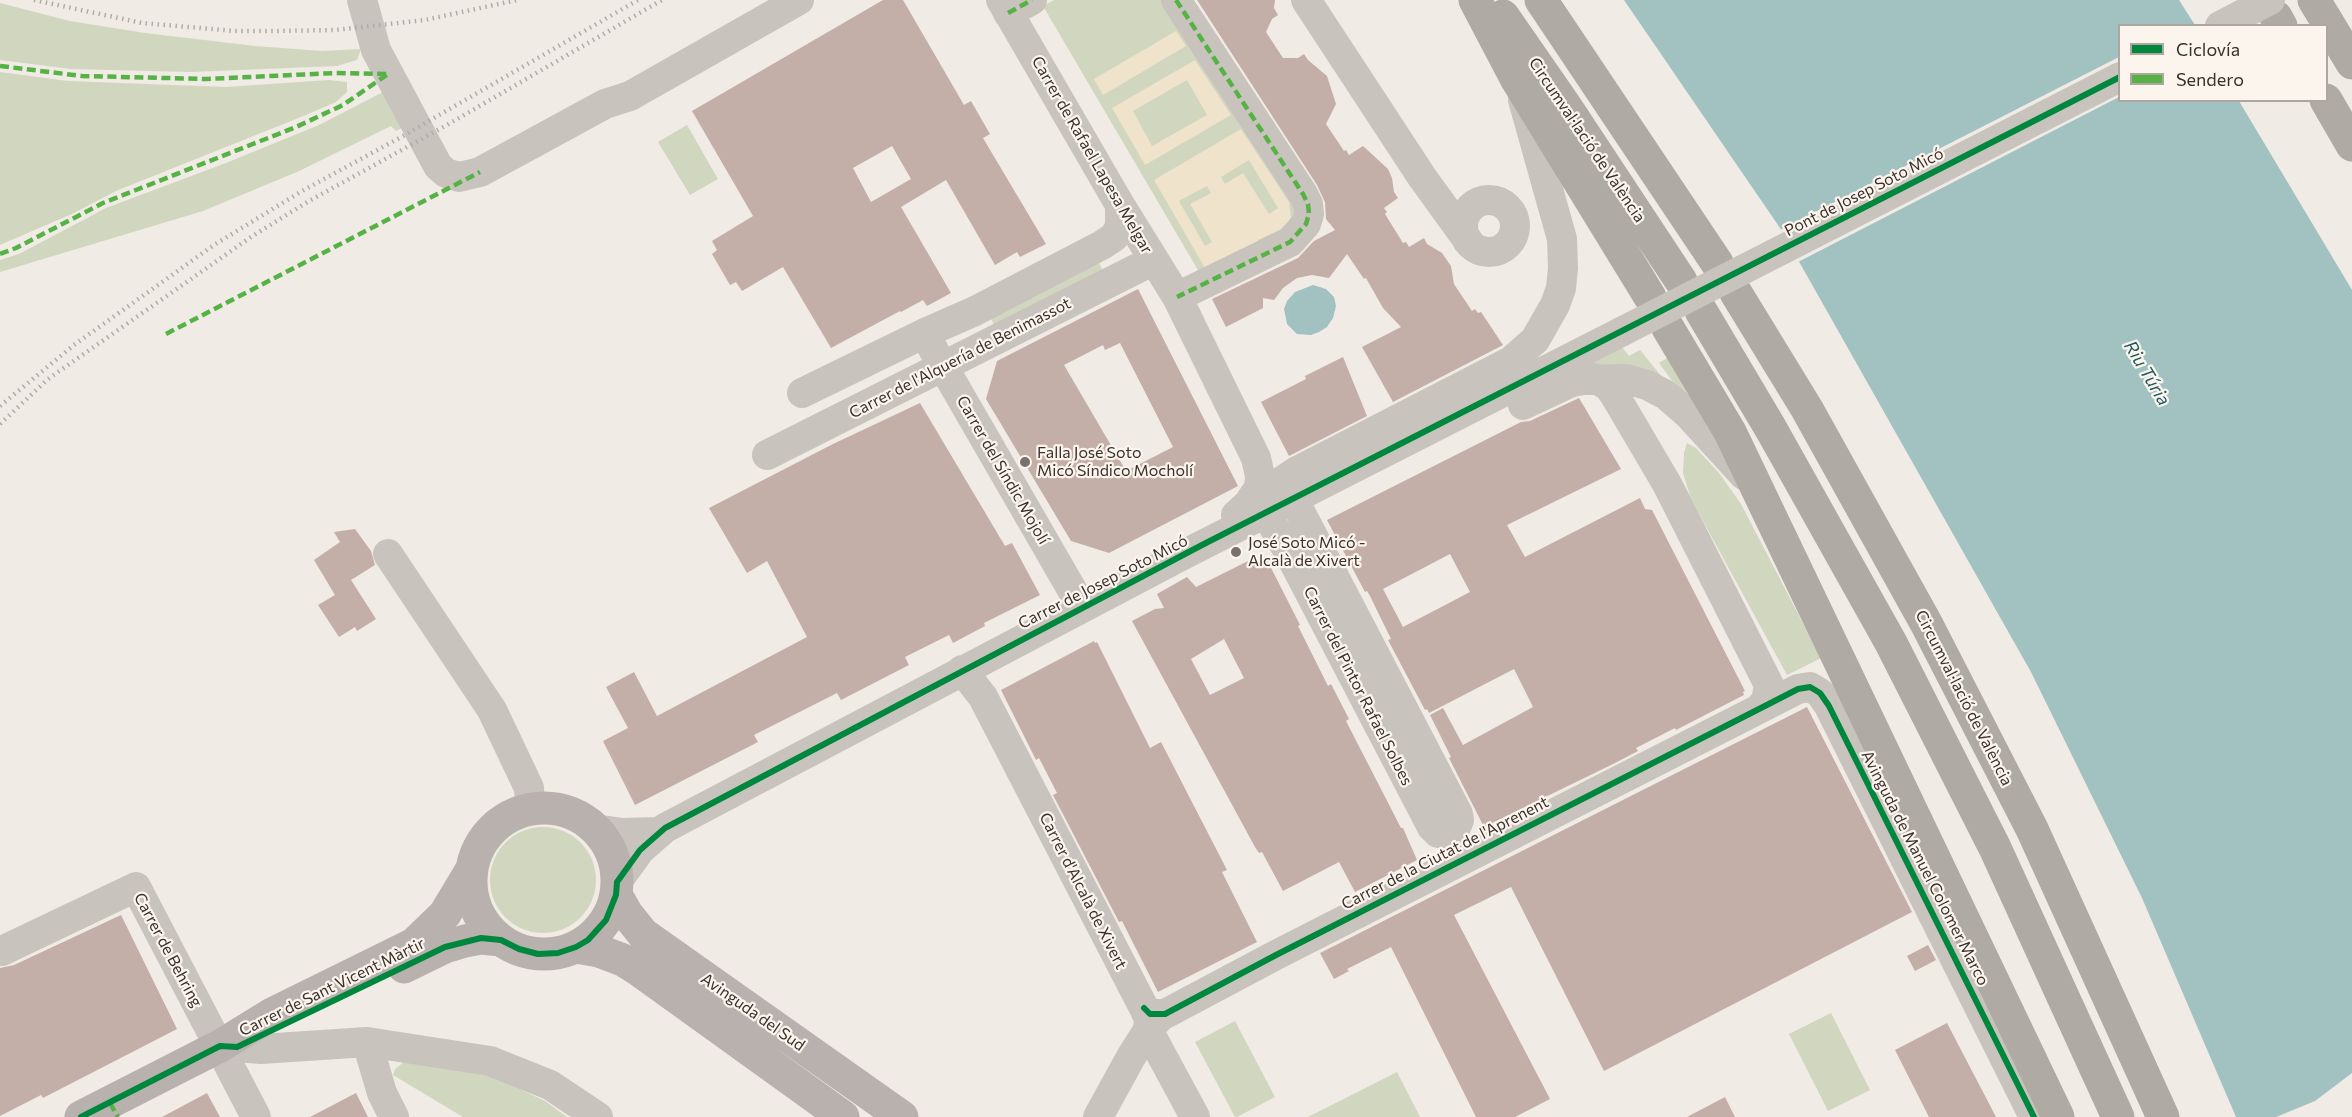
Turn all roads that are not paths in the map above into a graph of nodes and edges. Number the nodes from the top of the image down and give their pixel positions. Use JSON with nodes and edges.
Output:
{"nodes":[{"id":1,"x":362,"y":0,"type":"edge"},
{"id":2,"x":799,"y":0,"type":"edge"},
{"id":3,"x":1176,"y":0,"type":"edge"},
{"id":4,"x":1306,"y":0,"type":"edge"},
{"id":5,"x":1475,"y":0,"type":"edge"},
{"id":6,"x":1492,"y":0,"type":"edge"},
{"id":7,"x":1541,"y":0,"type":"edge"},
{"id":8,"x":2314,"y":0,"type":"edge"},
{"id":9,"x":1014,"y":4,"type":"edge"},
{"id":10,"x":2275,"y":14,"type":"edge"},
{"id":11,"x":2229,"y":24,"type":"edge"},
{"id":12,"x":2352,"y":63,"type":"edge"},
{"id":13,"x":2118,"y":78,"type":"edge"},
{"id":14,"x":1517,"y":80,"type":"junction"},
{"id":15,"x":2327,"y":102,"type":"edge"},
{"id":16,"x":2352,"y":145,"type":"edge"},
{"id":17,"x":1422,"y":177,"type":"junction"},
{"id":18,"x":1482,"y":201,"type":"junction"},
{"id":19,"x":1120,"y":206,"type":"junction"},
{"id":20,"x":1469,"y":242,"type":"junction"},
{"id":21,"x":1154,"y":260,"type":"junction"},
{"id":22,"x":1717,"y":263,"type":"dead end"},
{"id":23,"x":1681,"y":281,"type":"dead end"},
{"id":24,"x":1736,"y":294,"type":"dead end"},
{"id":25,"x":1177,"y":297,"type":"junction"},
{"id":26,"x":1650,"y":297,"type":"dead end"},
{"id":27,"x":1701,"y":311,"type":"dead end"},
{"id":28,"x":1668,"y":328,"type":"dead end"},
{"id":29,"x":925,"y":333,"type":"junction"},
{"id":30,"x":943,"y":366,"type":"junction"},
{"id":31,"x":1594,"y":378,"type":"junction"},
{"id":32,"x":802,"y":393,"type":"dead end"},
{"id":33,"x":767,"y":455,"type":"dead end"},
{"id":34,"x":1762,"y":497,"type":"junction"},
{"id":35,"x":1299,"y":508,"type":"junction"},
{"id":36,"x":1257,"y":509,"type":"junction"},
{"id":37,"x":388,"y":554,"type":"dead end"},
{"id":38,"x":1082,"y":608,"type":"junction"},
{"id":39,"x":962,"y":670,"type":"junction"},
{"id":40,"x":1759,"y":708,"type":"junction"},
{"id":41,"x":530,"y":809,"type":"junction"},
{"id":42,"x":1445,"y":821,"type":"junction"},
{"id":43,"x":595,"y":829,"type":"junction"},
{"id":44,"x":658,"y":832,"type":"junction"},
{"id":45,"x":1469,"y":854,"type":"junction"},
{"id":46,"x":472,"y":869,"type":"junction"},
{"id":47,"x":616,"y":889,"type":"junction"},
{"id":48,"x":501,"y":940,"type":"junction"},
{"id":49,"x":576,"y":946,"type":"junction"},
{"id":50,"x":2,"y":951,"type":"dead end"},
{"id":51,"x":1152,"y":1018,"type":"junction"},
{"id":52,"x":367,"y":1042,"type":"junction"},
{"id":53,"x":228,"y":1047,"type":"junction"},
{"id":54,"x":388,"y":1105,"type":"edge"},
{"id":55,"x":103,"y":1112,"type":"edge"},
{"id":56,"x":1095,"y":1112,"type":"edge"},
{"id":57,"x":256,"y":1117,"type":"edge"},
{"id":58,"x":417,"y":1117,"type":"edge"},
{"id":59,"x":597,"y":1117,"type":"edge"},
{"id":60,"x":843,"y":1117,"type":"edge"},
{"id":61,"x":902,"y":1117,"type":"edge"},
{"id":62,"x":1195,"y":1117,"type":"edge"},
{"id":63,"x":2034,"y":1117,"type":"edge"},
{"id":64,"x":2058,"y":1117,"type":"edge"},
{"id":65,"x":2118,"y":1117,"type":"edge"},
{"id":66,"x":2163,"y":1117,"type":"edge"}],
"edges":[{"from":1,"to":2,"type":"street"},
{"from":3,"to":25,"type":"street"},
{"from":4,"to":17,"type":"street"},
{"from":5,"to":14,"type":"highway"},
{"from":6,"to":23,"type":"highway","name":"Circumval·lació de València"},
{"from":7,"to":22,"type":"highway"},
{"from":8,"to":12,"type":"highway"},
{"from":9,"to":19,"type":"street","name":"Carrer de Rafael Lapesa Melgar"},
{"from":10,"to":11,"type":"street","bridge":true},
{"from":13,"to":35,"type":"street","name":"Pont de Josep Soto Micó","bridge":true},
{"from":14,"to":26,"type":"highway"},
{"from":14,"to":36,"type":"street","name":"Carrer de Josep Soto Micó"},
{"from":15,"to":16,"type":"highway"},
{"from":17,"to":18,"type":"street"},
{"from":17,"to":20,"type":"street"},
{"from":18,"to":20,"type":"street"},
{"from":18,"to":20,"type":"street"},
{"from":19,"to":21,"type":"street","name":"Carrer de Rafael Lapesa Melgar"},
{"from":19,"to":29,"type":"street"},
{"from":21,"to":25,"type":"street","name":"Carrer de Rafael Lapesa Melgar"},
{"from":21,"to":30,"type":"street","name":"Carrer de l'Alquería de Benimassot"},
{"from":24,"to":66,"type":"highway","name":"Circumval·lació de València"},
{"from":25,"to":36,"type":"street","name":"Carrer de Rafael Lapesa Melgar"},
{"from":27,"to":65,"type":"highway"},
{"from":28,"to":34,"type":"highway"},
{"from":29,"to":30,"type":"street","name":"Carrer del Síndic Mojolí"},
{"from":29,"to":32,"type":"street"},
{"from":30,"to":33,"type":"street","name":"Carrer de l'Alquería de Benimassot"},
{"from":30,"to":38,"type":"street","name":"Carrer del Síndic Mojolí"},
{"from":31,"to":34,"type":"street"},
{"from":31,"to":35,"type":"street"},
{"from":31,"to":40,"type":"street"},
{"from":34,"to":64,"type":"highway"},
{"from":35,"to":36,"type":"street"},
{"from":35,"to":42,"type":"street","name":"Carrer del Pintor Rafael Solbes"},
{"from":36,"to":38,"type":"street","name":"Carrer de Josep Soto Micó"},
{"from":36,"to":42,"type":"street","name":"Carrer del Pintor Rafael Solbes"},
{"from":37,"to":41,"type":"street"},
{"from":38,"to":39,"type":"street","name":"Carrer de Josep Soto Micó"},
{"from":39,"to":44,"type":"street","name":"Carrer de Josep Soto Micó"},
{"from":39,"to":51,"type":"street","name":"Carrer d'Alcalà de Xivert"},
{"from":40,"to":45,"type":"street","name":"Carrer de la Ciutat de l'Aprenent"},
{"from":40,"to":63,"type":"street","name":"Avinguda de Manuel Colomer Marco"},
{"from":41,"to":43,"type":"main road"},
{"from":41,"to":46,"type":"main road"},
{"from":42,"to":45,"type":"street","name":"Carrer del Pintor Rafael Solbes"},
{"from":43,"to":44,"type":"street","name":"Carrer de Josep Soto Micó"},
{"from":43,"to":47,"type":"main road"},
{"from":44,"to":47,"type":"street","name":"Carrer de Josep Soto Micó"},
{"from":45,"to":51,"type":"street","name":"Carrer de la Ciutat de l'Aprenent"},
{"from":46,"to":48,"type":"main road"},
{"from":46,"to":53,"type":"main road","name":"Carrer de Sant Vicent Màrtir"},
{"from":47,"to":49,"type":"main road"},
{"from":47,"to":61,"type":"main road","name":"Avinguda del Sud"},
{"from":48,"to":49,"type":"main road"},
{"from":48,"to":53,"type":"main road","name":"Carrer de Sant Vicent Màrtir"},
{"from":49,"to":60,"type":"main road","name":"Avinguda del Sud"},
{"from":50,"to":53,"type":"street","name":"Carrer de Behring"},
{"from":51,"to":56,"type":"street"},
{"from":51,"to":62,"type":"street","name":"Carrer d'Alcalà de Xivert"},
{"from":52,"to":53,"type":"street"},
{"from":52,"to":54,"type":"street"},
{"from":52,"to":59,"type":"street"},
{"from":53,"to":55,"type":"main road","name":"Carrer de Sant Vicent Màrtir"},
{"from":53,"to":57,"type":"street"},
{"from":54,"to":58,"type":"street"}]}
